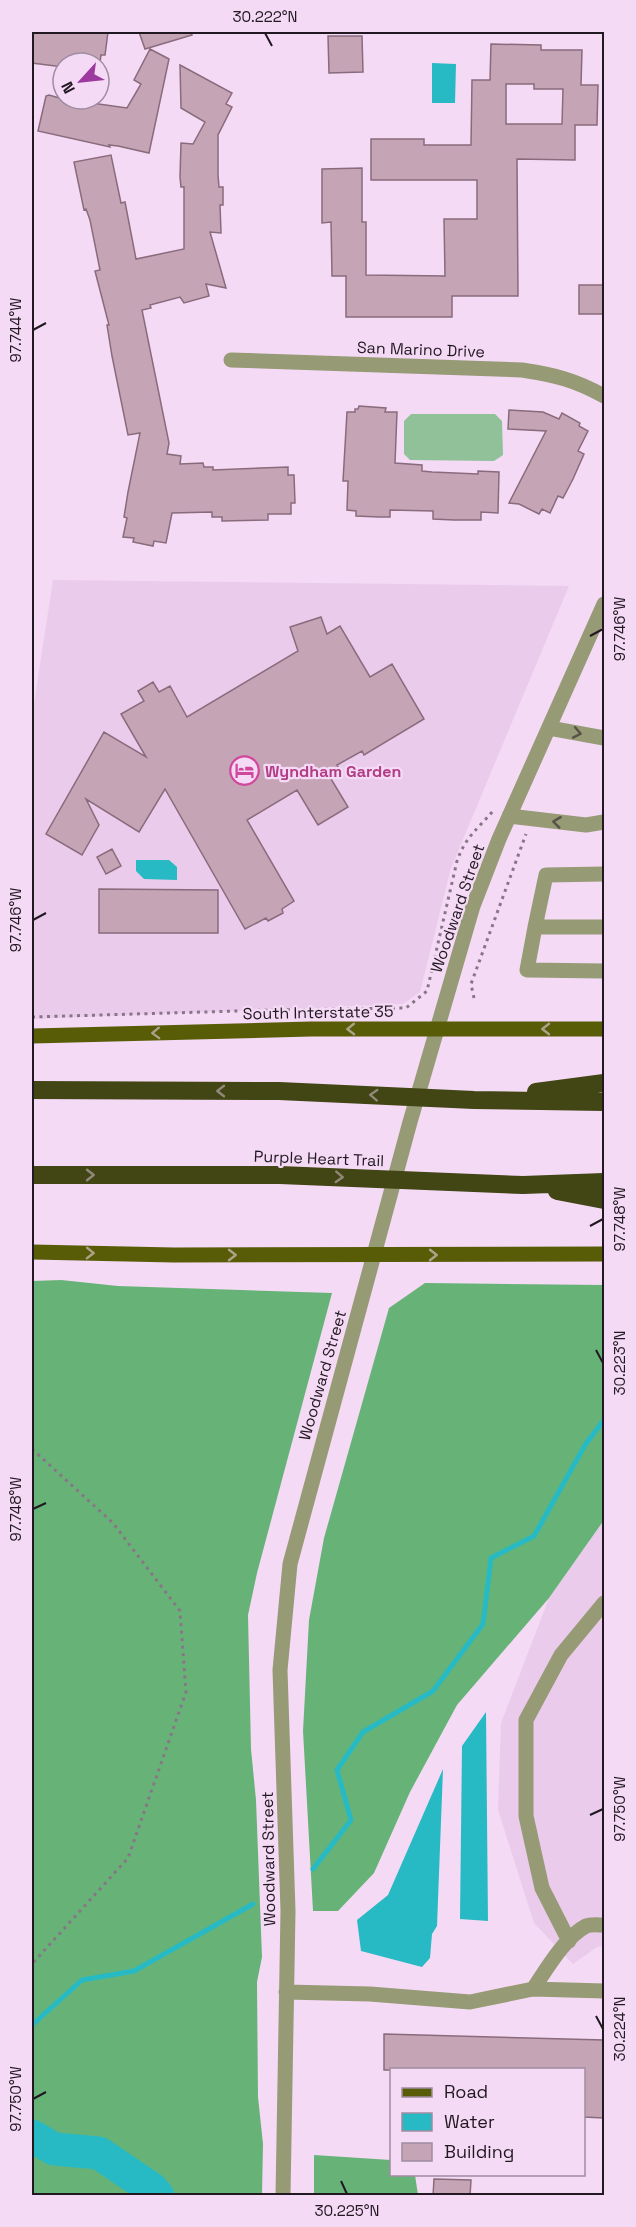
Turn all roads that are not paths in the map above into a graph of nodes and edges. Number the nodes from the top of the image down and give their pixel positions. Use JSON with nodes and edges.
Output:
{"nodes":[{"id":1,"x":231,"y":360,"type":"dead end"},
{"id":2,"x":604,"y":396,"type":"edge"},
{"id":3,"x":604,"y":603,"type":"edge"},
{"id":4,"x":549,"y":728,"type":"junction"},
{"id":5,"x":604,"y":738,"type":"edge"},
{"id":6,"x":509,"y":816,"type":"junction"},
{"id":7,"x":604,"y":822,"type":"edge"},
{"id":8,"x":604,"y":874,"type":"edge"},
{"id":9,"x":535,"y":927,"type":"junction"},
{"id":10,"x":604,"y":927,"type":"edge"},
{"id":11,"x":604,"y":971,"type":"edge"},
{"id":12,"x":438,"y":1028,"type":"junction"},
{"id":13,"x":604,"y":1029,"type":"edge"},
{"id":14,"x":32,"y":1036,"type":"edge"},
{"id":15,"x":604,"y":1083,"type":"edge"},
{"id":16,"x":32,"y":1090,"type":"edge"},
{"id":17,"x":474,"y":1100,"type":"junction"},
{"id":18,"x":604,"y":1102,"type":"edge"},
{"id":19,"x":32,"y":1175,"type":"edge"},
{"id":20,"x":604,"y":1182,"type":"edge"},
{"id":21,"x":522,"y":1185,"type":"junction"},
{"id":22,"x":604,"y":1200,"type":"edge"},
{"id":23,"x":32,"y":1251,"type":"edge"},
{"id":24,"x":604,"y":1254,"type":"edge"},
{"id":25,"x":375,"y":1255,"type":"junction"},
{"id":26,"x":604,"y":1603,"type":"edge"},
{"id":27,"x":604,"y":1924,"type":"edge"},
{"id":28,"x":569,"y":1941,"type":"junction"},
{"id":29,"x":533,"y":1989,"type":"junction"},
{"id":30,"x":604,"y":1991,"type":"edge"},
{"id":31,"x":286,"y":1992,"type":"junction"},
{"id":32,"x":283,"y":2196,"type":"edge"}],
"edges":[{"from":1,"to":2,"type":"street","name":"San Marino Drive"},
{"from":3,"to":4,"type":"street","name":"Woodward Street"},
{"from":4,"to":5,"type":"street","one_way":true},
{"from":4,"to":6,"type":"street","name":"Woodward Street"},
{"from":7,"to":6,"type":"street","one_way":true},
{"from":6,"to":12,"type":"street","name":"Woodward Street"},
{"from":8,"to":9,"type":"street"},
{"from":9,"to":10,"type":"street"},
{"from":9,"to":11,"type":"street"},
{"from":13,"to":12,"type":"main road","name":"South Interstate 35","one_way":true},
{"from":12,"to":14,"type":"main road","name":"South Interstate 35","one_way":true},
{"from":12,"to":25,"type":"street","name":"Woodward Street"},
{"from":15,"to":17,"type":"highway"},
{"from":17,"to":16,"type":"highway","one_way":true},
{"from":17,"to":18,"type":"highway"},
{"from":19,"to":21,"type":"highway","name":"Purple Heart Trail","one_way":true},
{"from":20,"to":21,"type":"highway","name":"Purple Heart Trail"},
{"from":21,"to":22,"type":"highway"},
{"from":23,"to":25,"type":"main road","one_way":true},
{"from":25,"to":24,"type":"main road","one_way":true},
{"from":25,"to":31,"type":"street","name":"Woodward Street"},
{"from":26,"to":28,"type":"street"},
{"from":27,"to":28,"type":"street"},
{"from":28,"to":29,"type":"street"},
{"from":29,"to":30,"type":"street"},
{"from":29,"to":31,"type":"street"},
{"from":31,"to":32,"type":"street","name":"Woodward Street"}]}
